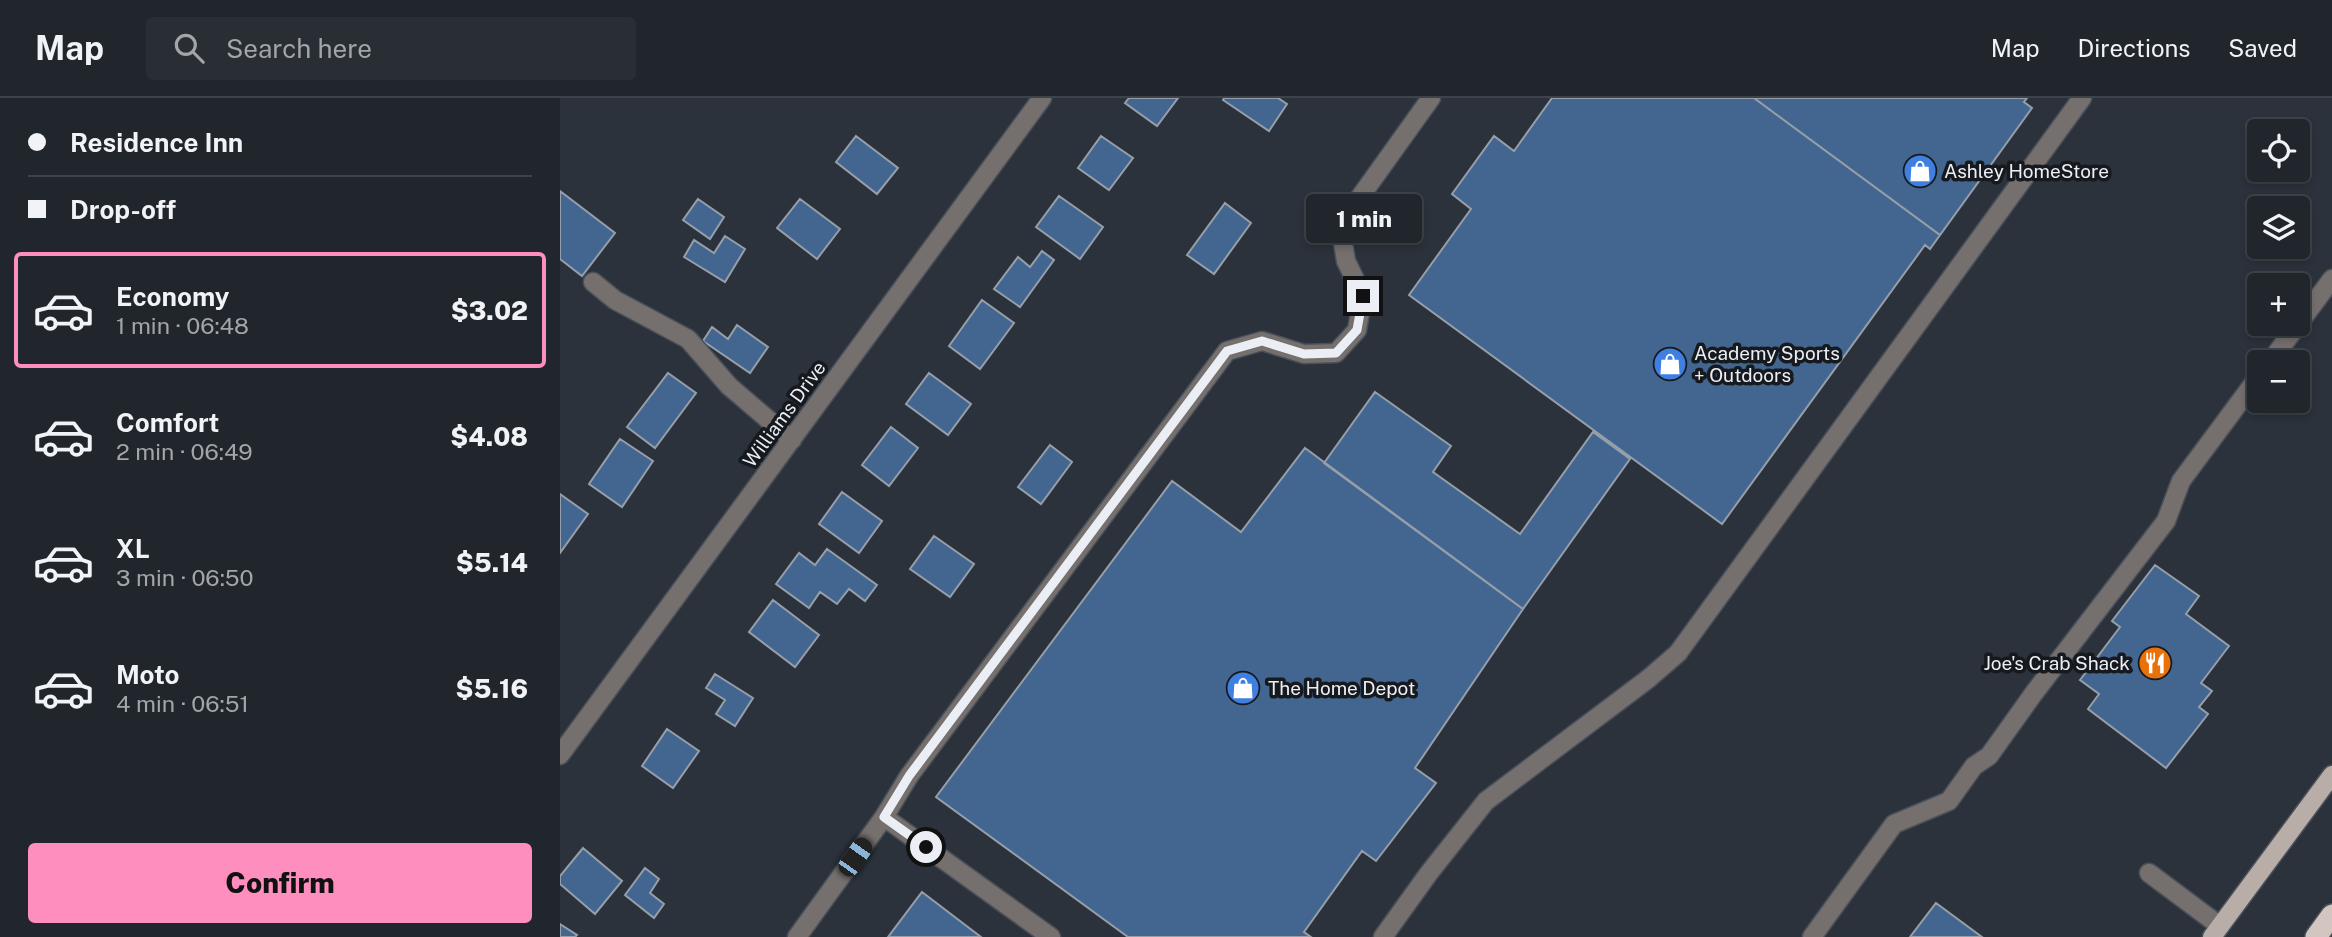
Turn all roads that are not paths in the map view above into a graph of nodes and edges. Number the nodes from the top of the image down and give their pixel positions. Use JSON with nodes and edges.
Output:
{"nodes":[{"id":1,"x":1042,"y":98,"type":"edge"},
{"id":2,"x":1431,"y":98,"type":"edge"},
{"id":3,"x":2082,"y":98,"type":"edge"},
{"id":4,"x":2332,"y":279,"type":"edge"},
{"id":5,"x":593,"y":282,"type":"dead end"},
{"id":6,"x":2279,"y":350,"type":"edge"},
{"id":7,"x":2247,"y":392,"type":"edge"},
{"id":8,"x":792,"y":440,"type":"junction"},
{"id":9,"x":560,"y":755,"type":"edge"},
{"id":10,"x":2332,"y":775,"type":"edge"},
{"id":11,"x":884,"y":817,"type":"junction"},
{"id":12,"x":2148,"y":873,"type":"dead end"},
{"id":13,"x":2332,"y":915,"type":"edge"},
{"id":14,"x":2216,"y":932,"type":"edge"},
{"id":15,"x":797,"y":937,"type":"edge"},
{"id":16,"x":1051,"y":937,"type":"edge"},
{"id":17,"x":1383,"y":937,"type":"edge"},
{"id":18,"x":1812,"y":937,"type":"edge"},
{"id":19,"x":2316,"y":937,"type":"edge"}],
"edges":[{"from":1,"to":8,"type":"street","name":"Williams Drive"},
{"from":2,"to":11,"type":"street"},
{"from":3,"to":17,"type":"street"},
{"from":4,"to":6,"type":"street"},
{"from":5,"to":8,"type":"street"},
{"from":7,"to":18,"type":"street"},
{"from":8,"to":9,"type":"street","name":"Williams Drive"},
{"from":10,"to":14,"type":"main road"},
{"from":11,"to":15,"type":"street"},
{"from":11,"to":16,"type":"street"},
{"from":12,"to":14,"type":"street"},
{"from":13,"to":19,"type":"highway"}]}
